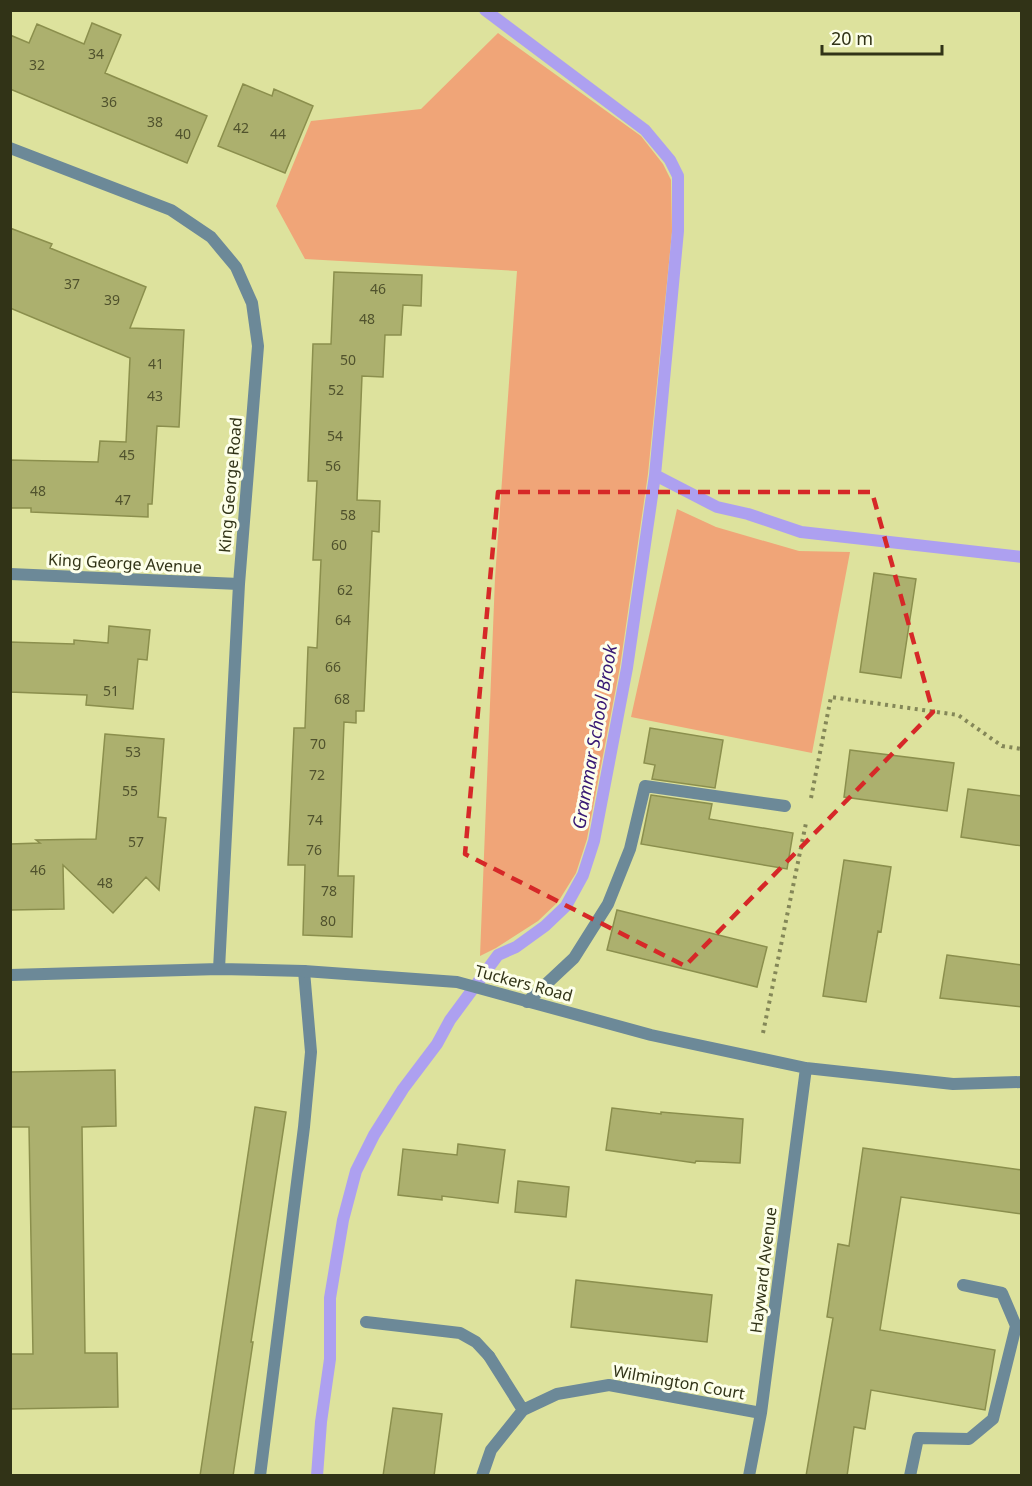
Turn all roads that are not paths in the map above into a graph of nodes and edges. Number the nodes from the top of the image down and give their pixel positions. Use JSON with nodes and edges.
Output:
{"nodes":[{"id":1,"x":10,"y":148,"type":"edge"},
{"id":2,"x":10,"y":574,"type":"edge"},
{"id":3,"x":239,"y":584,"type":"junction"},
{"id":4,"x":785,"y":806,"type":"dead end"},
{"id":5,"x":219,"y":969,"type":"junction"},
{"id":6,"x":304,"y":971,"type":"junction"},
{"id":7,"x":10,"y":975,"type":"edge"},
{"id":8,"x":527,"y":1002,"type":"junction"},
{"id":9,"x":806,"y":1068,"type":"junction"},
{"id":10,"x":1022,"y":1082,"type":"edge"},
{"id":11,"x":963,"y":1285,"type":"dead end"},
{"id":12,"x":366,"y":1322,"type":"dead end"},
{"id":13,"x":1019,"y":1326,"type":"edge"},
{"id":14,"x":523,"y":1410,"type":"junction"},
{"id":15,"x":761,"y":1413,"type":"junction"},
{"id":16,"x":260,"y":1476,"type":"edge"},
{"id":17,"x":482,"y":1476,"type":"edge"},
{"id":18,"x":748,"y":1476,"type":"edge"},
{"id":19,"x":910,"y":1476,"type":"edge"}],
"edges":[{"from":1,"to":3,"type":"street","name":"King George Road"},
{"from":2,"to":3,"type":"street","name":"King George Avenue"},
{"from":3,"to":5,"type":"street","name":"King George Road"},
{"from":4,"to":8,"type":"street"},
{"from":5,"to":6,"type":"street","name":"Tuckers Road"},
{"from":5,"to":7,"type":"street","name":"Tuckers Road"},
{"from":6,"to":8,"type":"street","name":"Tuckers Road"},
{"from":6,"to":16,"type":"street"},
{"from":8,"to":9,"type":"street","name":"Tuckers Road"},
{"from":9,"to":10,"type":"street","name":"Tuckers Road"},
{"from":9,"to":15,"type":"street","name":"Hayward Avenue"},
{"from":11,"to":13,"type":"street"},
{"from":12,"to":14,"type":"street"},
{"from":13,"to":19,"type":"street"},
{"from":14,"to":15,"type":"street","name":"Wilmington Court"},
{"from":14,"to":17,"type":"street","name":"Wilmington Court"},
{"from":15,"to":18,"type":"street","name":"Hayward Avenue"}]}
